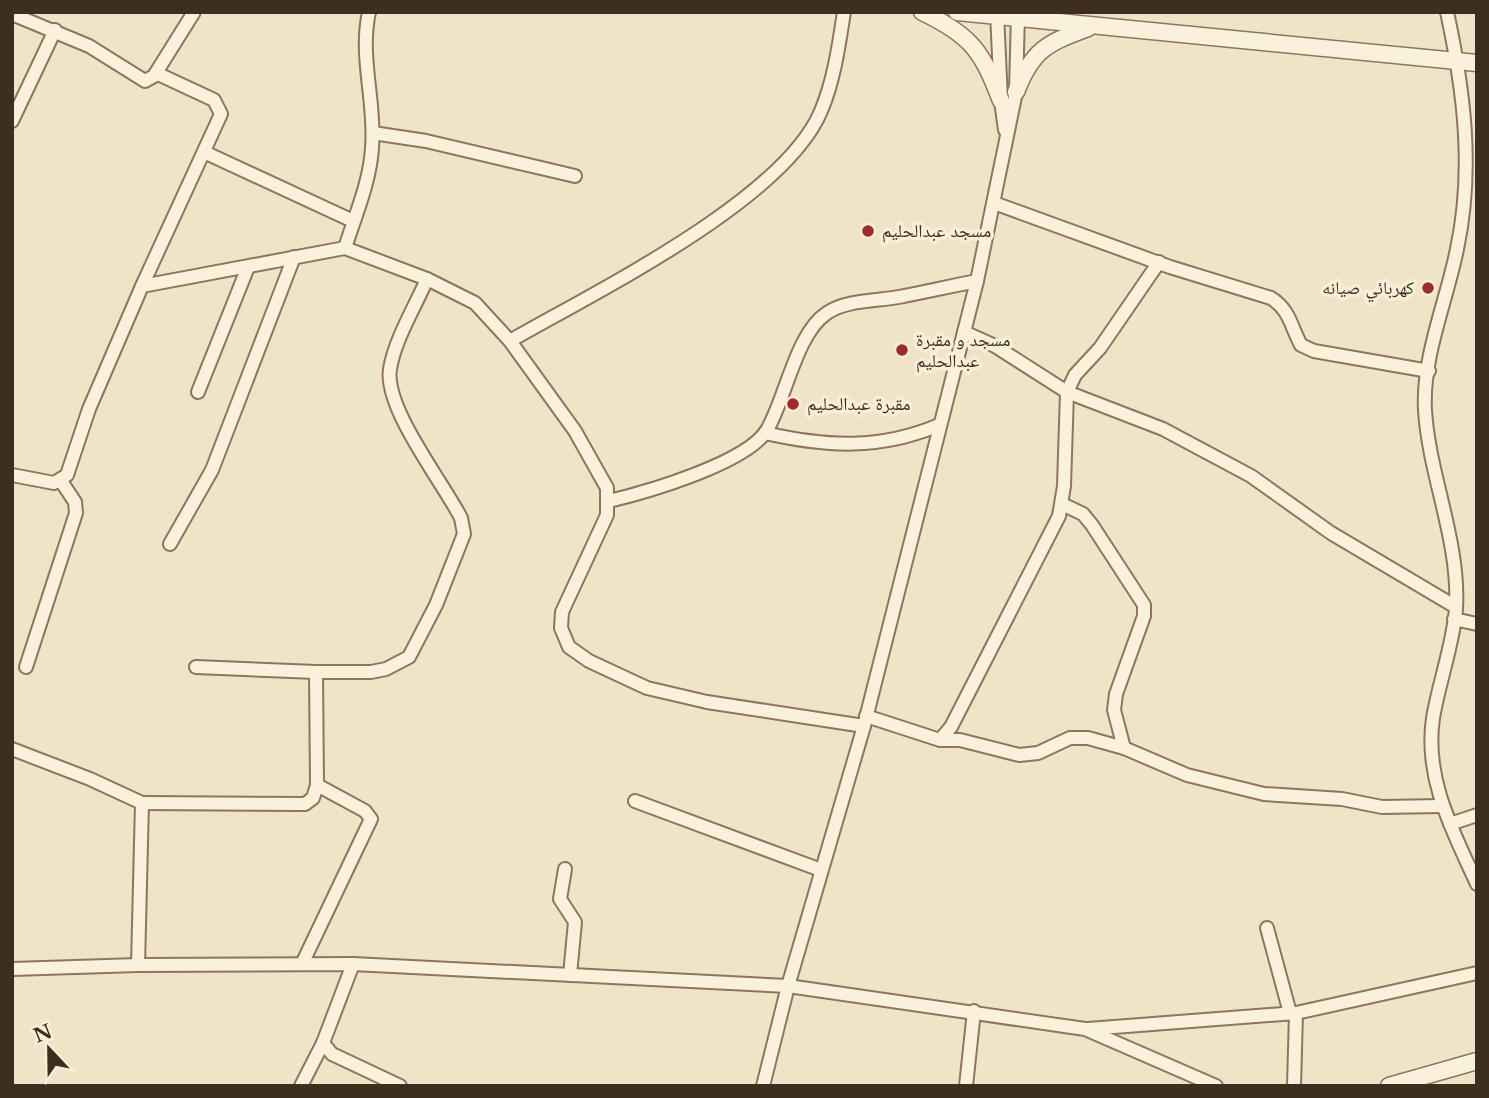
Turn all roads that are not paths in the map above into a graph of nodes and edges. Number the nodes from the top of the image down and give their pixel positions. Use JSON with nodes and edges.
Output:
{"nodes":[{"id":1,"x":194,"y":12,"type":"edge"},
{"id":2,"x":369,"y":12,"type":"edge"},
{"id":3,"x":844,"y":12,"type":"edge"},
{"id":4,"x":922,"y":12,"type":"edge"},
{"id":5,"x":957,"y":12,"type":"edge"},
{"id":6,"x":1065,"y":12,"type":"edge"},
{"id":7,"x":1447,"y":12,"type":"edge"},
{"id":8,"x":12,"y":14,"type":"edge"},
{"id":9,"x":997,"y":15,"type":"edge"},
{"id":10,"x":1018,"y":16,"type":"edge"},
{"id":11,"x":1088,"y":26,"type":"junction"},
{"id":12,"x":55,"y":30,"type":"junction"},
{"id":13,"x":1458,"y":62,"type":"junction"},
{"id":14,"x":1477,"y":63,"type":"edge"},
{"id":15,"x":156,"y":73,"type":"junction"},
{"id":16,"x":1016,"y":92,"type":"junction"},
{"id":17,"x":1001,"y":101,"type":"junction"},
{"id":18,"x":12,"y":121,"type":"edge"},
{"id":19,"x":373,"y":133,"type":"junction"},
{"id":20,"x":1007,"y":143,"type":"junction"},
{"id":21,"x":204,"y":152,"type":"junction"},
{"id":22,"x":575,"y":176,"type":"dead end"},
{"id":23,"x":995,"y":204,"type":"junction"},
{"id":24,"x":353,"y":221,"type":"junction"},
{"id":25,"x":345,"y":248,"type":"junction"},
{"id":26,"x":294,"y":257,"type":"junction"},
{"id":27,"x":1159,"y":262,"type":"junction"},
{"id":28,"x":247,"y":267,"type":"junction"},
{"id":29,"x":427,"y":279,"type":"junction"},
{"id":30,"x":977,"y":281,"type":"junction"},
{"id":31,"x":142,"y":286,"type":"junction"},
{"id":32,"x":964,"y":332,"type":"junction"},
{"id":33,"x":510,"y":341,"type":"junction"},
{"id":34,"x":1429,"y":371,"type":"junction"},
{"id":35,"x":198,"y":392,"type":"dead end"},
{"id":36,"x":1067,"y":392,"type":"junction"},
{"id":37,"x":939,"y":425,"type":"junction"},
{"id":38,"x":765,"y":433,"type":"junction"},
{"id":39,"x":12,"y":475,"type":"edge"},
{"id":40,"x":61,"y":481,"type":"junction"},
{"id":41,"x":609,"y":501,"type":"junction"},
{"id":42,"x":1062,"y":504,"type":"junction"},
{"id":43,"x":170,"y":544,"type":"dead end"},
{"id":44,"x":1455,"y":613,"type":"junction"},
{"id":45,"x":1477,"y":624,"type":"edge"},
{"id":46,"x":26,"y":667,"type":"dead end"},
{"id":47,"x":196,"y":667,"type":"dead end"},
{"id":48,"x":316,"y":672,"type":"junction"},
{"id":49,"x":865,"y":721,"type":"junction"},
{"id":50,"x":940,"y":740,"type":"junction"},
{"id":51,"x":1124,"y":748,"type":"junction"},
{"id":52,"x":12,"y":749,"type":"edge"},
{"id":53,"x":317,"y":785,"type":"junction"},
{"id":54,"x":635,"y":801,"type":"dead end"},
{"id":55,"x":142,"y":803,"type":"junction"},
{"id":56,"x":1442,"y":806,"type":"junction"},
{"id":57,"x":1477,"y":815,"type":"edge"},
{"id":58,"x":1450,"y":824,"type":"junction"},
{"id":59,"x":565,"y":869,"type":"dead end"},
{"id":60,"x":821,"y":870,"type":"junction"},
{"id":61,"x":1477,"y":884,"type":"edge"},
{"id":62,"x":1267,"y":928,"type":"dead end"},
{"id":63,"x":303,"y":964,"type":"junction"},
{"id":64,"x":353,"y":964,"type":"junction"},
{"id":65,"x":138,"y":965,"type":"junction"},
{"id":66,"x":12,"y":969,"type":"edge"},
{"id":67,"x":1477,"y":973,"type":"edge"},
{"id":68,"x":570,"y":975,"type":"junction"},
{"id":69,"x":788,"y":986,"type":"junction"},
{"id":70,"x":974,"y":1011,"type":"junction"},
{"id":71,"x":1293,"y":1013,"type":"junction"},
{"id":72,"x":1085,"y":1029,"type":"junction"},
{"id":73,"x":323,"y":1043,"type":"junction"},
{"id":74,"x":1477,"y":1061,"type":"edge"},
{"id":75,"x":301,"y":1086,"type":"edge"},
{"id":76,"x":400,"y":1086,"type":"edge"},
{"id":77,"x":763,"y":1086,"type":"edge"},
{"id":78,"x":966,"y":1086,"type":"edge"},
{"id":79,"x":1216,"y":1086,"type":"edge"},
{"id":80,"x":1294,"y":1086,"type":"edge"},
{"id":81,"x":1389,"y":1086,"type":"edge"}],
"edges":[{"from":1,"to":15,"type":"street"},
{"from":2,"to":19,"type":"street"},
{"from":3,"to":33,"type":"street"},
{"from":4,"to":17,"type":"street"},
{"from":5,"to":9,"type":"street"},
{"from":6,"to":11,"type":"street"},
{"from":7,"to":13,"type":"street"},
{"from":8,"to":12,"type":"street"},
{"from":9,"to":10,"type":"street"},
{"from":9,"to":17,"type":"street"},
{"from":10,"to":11,"type":"street"},
{"from":10,"to":16,"type":"street"},
{"from":11,"to":13,"type":"street"},
{"from":11,"to":16,"type":"street"},
{"from":12,"to":15,"type":"street"},
{"from":12,"to":18,"type":"street"},
{"from":13,"to":14,"type":"street"},
{"from":13,"to":34,"type":"street"},
{"from":15,"to":21,"type":"street"},
{"from":16,"to":20,"type":"street"},
{"from":17,"to":20,"type":"street"},
{"from":19,"to":22,"type":"street"},
{"from":19,"to":24,"type":"street"},
{"from":20,"to":23,"type":"street"},
{"from":21,"to":24,"type":"street"},
{"from":21,"to":31,"type":"street"},
{"from":23,"to":27,"type":"street"},
{"from":23,"to":30,"type":"street"},
{"from":24,"to":25,"type":"street"},
{"from":25,"to":26,"type":"street"},
{"from":25,"to":29,"type":"street"},
{"from":26,"to":28,"type":"street"},
{"from":26,"to":43,"type":"street"},
{"from":27,"to":34,"type":"street"},
{"from":27,"to":36,"type":"street"},
{"from":28,"to":31,"type":"street"},
{"from":28,"to":35,"type":"street"},
{"from":29,"to":33,"type":"street"},
{"from":29,"to":48,"type":"street"},
{"from":30,"to":32,"type":"street"},
{"from":30,"to":38,"type":"street"},
{"from":31,"to":40,"type":"street"},
{"from":32,"to":36,"type":"street"},
{"from":32,"to":37,"type":"street"},
{"from":33,"to":41,"type":"street"},
{"from":34,"to":44,"type":"street"},
{"from":36,"to":42,"type":"street"},
{"from":36,"to":44,"type":"street"},
{"from":37,"to":38,"type":"street"},
{"from":37,"to":49,"type":"street"},
{"from":38,"to":41,"type":"street"},
{"from":39,"to":40,"type":"street"},
{"from":40,"to":46,"type":"street"},
{"from":41,"to":49,"type":"street"},
{"from":42,"to":50,"type":"street"},
{"from":42,"to":51,"type":"street"},
{"from":44,"to":45,"type":"street"},
{"from":44,"to":56,"type":"street"},
{"from":47,"to":48,"type":"street"},
{"from":48,"to":53,"type":"street"},
{"from":49,"to":50,"type":"street"},
{"from":49,"to":60,"type":"street"},
{"from":50,"to":51,"type":"street"},
{"from":51,"to":56,"type":"street"},
{"from":52,"to":55,"type":"street"},
{"from":53,"to":55,"type":"street"},
{"from":53,"to":63,"type":"street"},
{"from":54,"to":60,"type":"street"},
{"from":55,"to":65,"type":"street"},
{"from":56,"to":58,"type":"street"},
{"from":57,"to":58,"type":"street"},
{"from":58,"to":61,"type":"street"},
{"from":59,"to":68,"type":"street"},
{"from":60,"to":69,"type":"street"},
{"from":62,"to":71,"type":"street"},
{"from":63,"to":64,"type":"street"},
{"from":63,"to":65,"type":"street"},
{"from":64,"to":68,"type":"street"},
{"from":64,"to":73,"type":"street"},
{"from":65,"to":66,"type":"street"},
{"from":67,"to":71,"type":"street"},
{"from":68,"to":69,"type":"street"},
{"from":69,"to":70,"type":"street"},
{"from":69,"to":77,"type":"street"},
{"from":70,"to":72,"type":"street"},
{"from":70,"to":78,"type":"street"},
{"from":71,"to":72,"type":"street"},
{"from":71,"to":80,"type":"street"},
{"from":72,"to":79,"type":"street"},
{"from":73,"to":75,"type":"street"},
{"from":73,"to":76,"type":"street"},
{"from":74,"to":81,"type":"street"}]}
